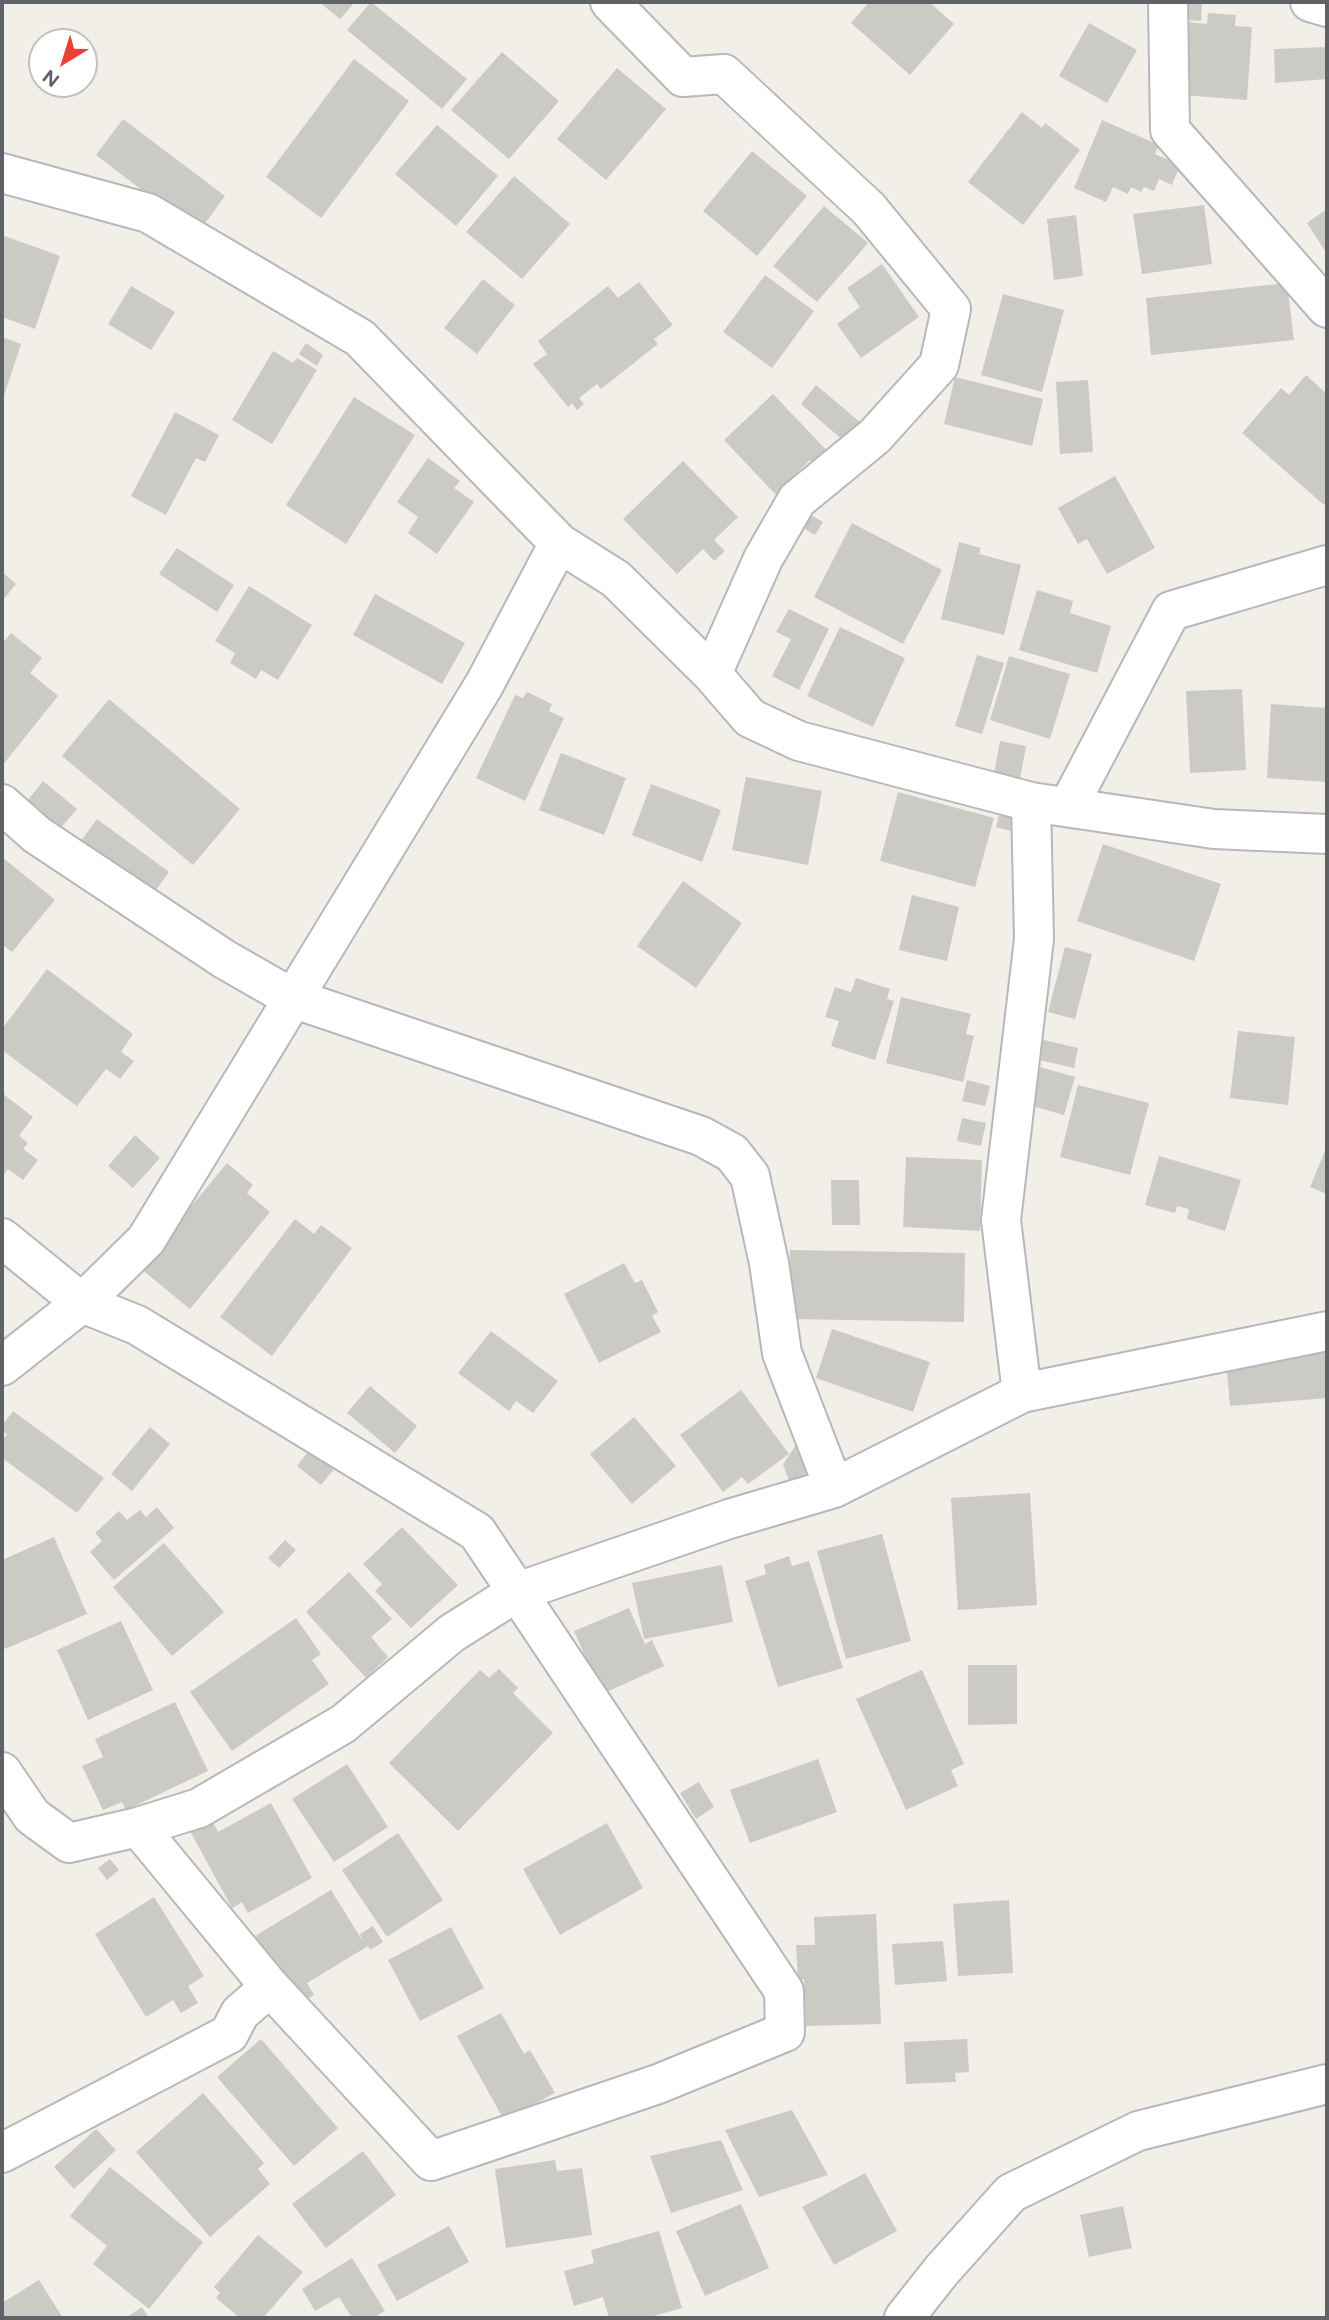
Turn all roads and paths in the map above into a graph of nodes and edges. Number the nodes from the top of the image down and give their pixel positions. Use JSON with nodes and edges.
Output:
{"nodes":[{"id":1,"x":610,"y":2,"type":"edge"},
{"id":2,"x":1168,"y":2,"type":"edge"},
{"id":3,"x":1310,"y":2,"type":"edge"},
{"id":4,"x":1327,"y":7,"type":"edge"},
{"id":5,"x":2,"y":173,"type":"edge"},
{"id":6,"x":1327,"y":308,"type":"edge"},
{"id":7,"x":559,"y":543,"type":"junction"},
{"id":8,"x":1327,"y":565,"type":"edge"},
{"id":9,"x":712,"y":674,"type":"junction"},
{"id":10,"x":1031,"y":802,"type":"junction"},
{"id":11,"x":2,"y":803,"type":"edge"},
{"id":12,"x":1068,"y":807,"type":"junction"},
{"id":13,"x":1327,"y":834,"type":"edge"},
{"id":14,"x":292,"y":998,"type":"junction"},
{"id":15,"x":2,"y":1238,"type":"edge"},
{"id":16,"x":82,"y":1303,"type":"junction"},
{"id":17,"x":1327,"y":1331,"type":"edge"},
{"id":18,"x":2,"y":1366,"type":"edge"},
{"id":19,"x":1022,"y":1393,"type":"junction"},
{"id":20,"x":834,"y":1488,"type":"junction"},
{"id":21,"x":517,"y":1592,"type":"junction"},
{"id":22,"x":2,"y":1772,"type":"edge"},
{"id":23,"x":138,"y":1827,"type":"junction"},
{"id":24,"x":270,"y":1987,"type":"junction"},
{"id":25,"x":1327,"y":2084,"type":"edge"},
{"id":26,"x":2,"y":2153,"type":"edge"},
{"id":27,"x":904,"y":2318,"type":"edge"}],
"edges":[{"from":1,"to":9,"type":"street"},
{"from":2,"to":6,"type":"street"},
{"from":3,"to":4,"type":"street"},
{"from":5,"to":7,"type":"street"},
{"from":7,"to":9,"type":"street"},
{"from":7,"to":14,"type":"street"},
{"from":8,"to":12,"type":"street"},
{"from":9,"to":10,"type":"street"},
{"from":10,"to":12,"type":"street"},
{"from":10,"to":19,"type":"street"},
{"from":11,"to":14,"type":"street"},
{"from":12,"to":13,"type":"street"},
{"from":14,"to":16,"type":"street"},
{"from":14,"to":20,"type":"street"},
{"from":15,"to":16,"type":"street"},
{"from":16,"to":18,"type":"street"},
{"from":16,"to":21,"type":"street"},
{"from":17,"to":19,"type":"street"},
{"from":19,"to":20,"type":"street"},
{"from":20,"to":21,"type":"street"},
{"from":21,"to":23,"type":"street"},
{"from":21,"to":24,"type":"street"},
{"from":22,"to":23,"type":"street"},
{"from":23,"to":24,"type":"street"},
{"from":24,"to":26,"type":"street"},
{"from":25,"to":27,"type":"street"}]}
